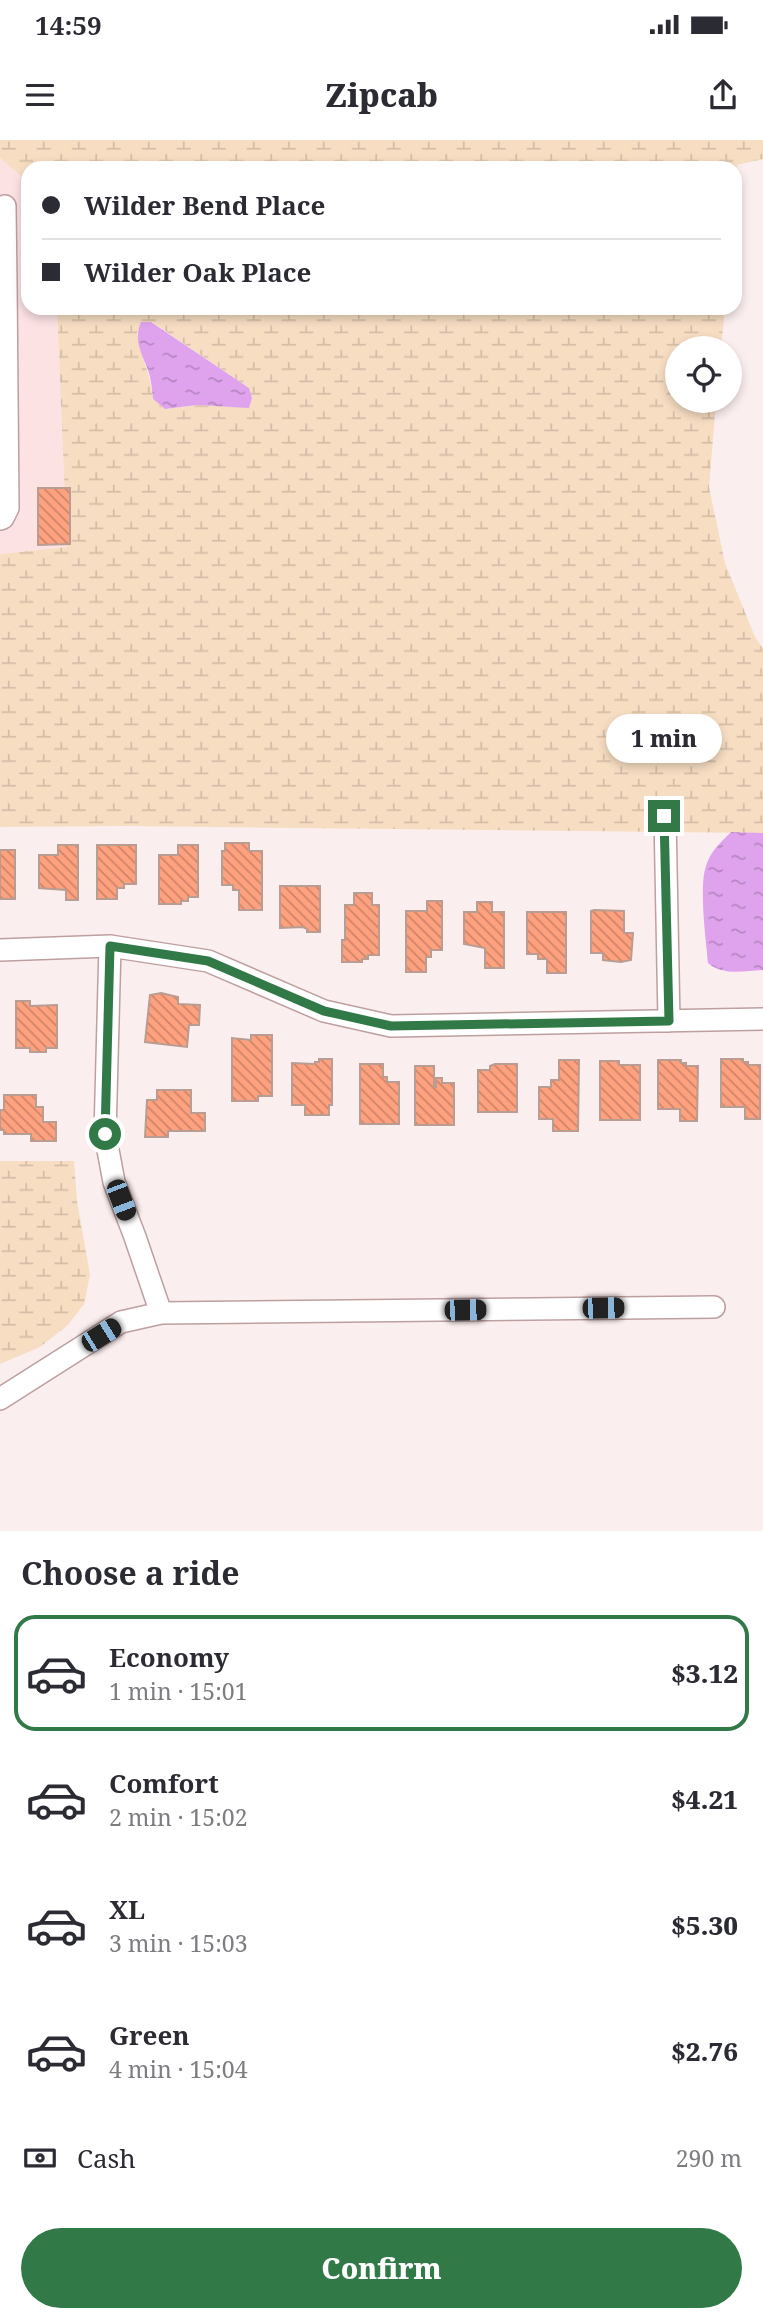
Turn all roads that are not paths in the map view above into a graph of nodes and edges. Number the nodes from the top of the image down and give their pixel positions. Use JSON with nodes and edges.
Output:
{"nodes":[{"id":1,"x":5,"y":206,"type":"dead end"},
{"id":2,"x":3,"y":281,"type":"edge"},
{"id":3,"x":4,"y":462,"type":"edge"},
{"id":4,"x":0,"y":519,"type":"edge"},
{"id":5,"x":664,"y":816,"type":"dead end"},
{"id":6,"x":110,"y":946,"type":"junction"},
{"id":7,"x":0,"y":950,"type":"edge"},
{"id":8,"x":763,"y":1019,"type":"edge"},
{"id":9,"x":669,"y":1021,"type":"junction"},
{"id":10,"x":714,"y":1307,"type":"dead end"},
{"id":11,"x":161,"y":1313,"type":"junction"},
{"id":12,"x":0,"y":1399,"type":"edge"}],
"edges":[{"from":1,"to":2,"type":"street"},
{"from":2,"to":3,"type":"street"},
{"from":3,"to":4,"type":"street"},
{"from":5,"to":9,"type":"street"},
{"from":6,"to":7,"type":"street"},
{"from":6,"to":9,"type":"street"},
{"from":6,"to":11,"type":"street"},
{"from":8,"to":9,"type":"street"},
{"from":10,"to":11,"type":"street"},
{"from":11,"to":12,"type":"street"}]}
